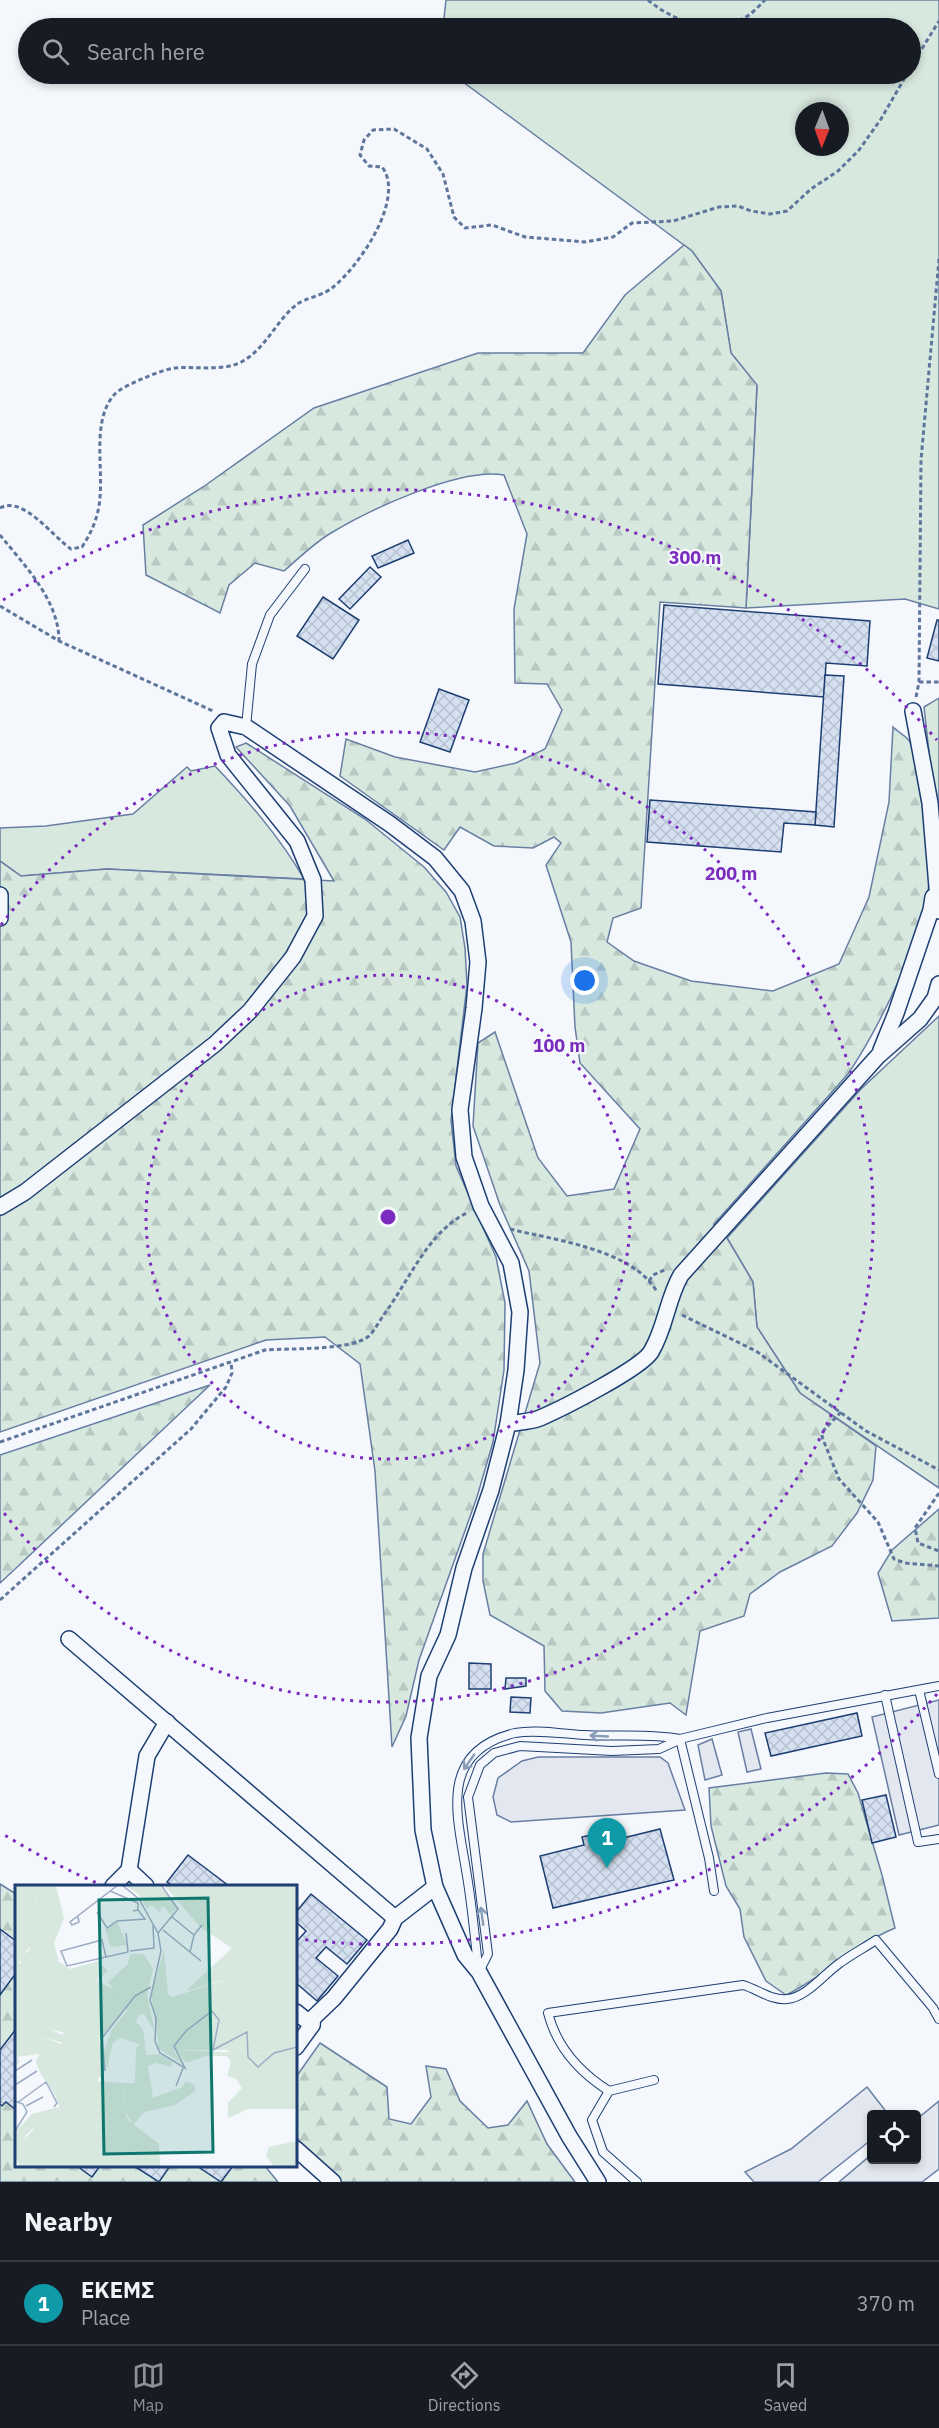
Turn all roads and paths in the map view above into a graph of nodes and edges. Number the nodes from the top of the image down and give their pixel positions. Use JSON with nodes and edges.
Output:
{"nodes":[{"id":1,"x":648,"y":0,"type":"edge"},
{"id":2,"x":765,"y":0,"type":"edge"},
{"id":3,"x":676,"y":18,"type":"edge"},
{"id":4,"x":744,"y":18,"type":"edge"},
{"id":5,"x":939,"y":21,"type":"edge"},
{"id":6,"x":921,"y":50,"type":"edge"},
{"id":7,"x":901,"y":84,"type":"edge"},
{"id":8,"x":939,"y":259,"type":"edge"},
{"id":9,"x":0,"y":508,"type":"edge"},
{"id":10,"x":0,"y":535,"type":"edge"},
{"id":11,"x":305,"y":569,"type":"dead end"},
{"id":12,"x":0,"y":606,"type":"edge"},
{"id":13,"x":59,"y":641,"type":"junction"},
{"id":14,"x":919,"y":682,"type":"junction"},
{"id":15,"x":939,"y":682,"type":"edge"},
{"id":16,"x":914,"y":711,"type":"joint"},
{"id":17,"x":224,"y":722,"type":"junction"},
{"id":18,"x":246,"y":727,"type":"junction"},
{"id":19,"x":936,"y":877,"type":"junction"},
{"id":20,"x":0,"y":895,"type":"edge"},
{"id":21,"x":939,"y":911,"type":"edge"},
{"id":22,"x":0,"y":918,"type":"edge"},
{"id":23,"x":939,"y":984,"type":"edge"},
{"id":24,"x":878,"y":1056,"type":"junction"},
{"id":25,"x":481,"y":1206,"type":"junction"},
{"id":26,"x":0,"y":1207,"type":"edge"},
{"id":27,"x":495,"y":1231,"type":"junction"},
{"id":28,"x":667,"y":1309,"type":"junction"},
{"id":29,"x":231,"y":1362,"type":"junction"},
{"id":30,"x":841,"y":1412,"type":"junction"},
{"id":31,"x":508,"y":1424,"type":"junction"},
{"id":32,"x":0,"y":1442,"type":"edge"},
{"id":33,"x":939,"y":1470,"type":"edge"},
{"id":34,"x":939,"y":1493,"type":"edge"},
{"id":35,"x":939,"y":1551,"type":"edge"},
{"id":36,"x":939,"y":1566,"type":"edge"},
{"id":37,"x":0,"y":1600,"type":"edge"},
{"id":38,"x":69,"y":1639,"type":"dead end"},
{"id":39,"x":939,"y":1686,"type":"edge"},
{"id":40,"x":919,"y":1690,"type":"junction"},
{"id":41,"x":885,"y":1695,"type":"junction"},
{"id":42,"x":167,"y":1722,"type":"junction"},
{"id":43,"x":517,"y":1733,"type":"junction"},
{"id":44,"x":680,"y":1739,"type":"junction"},
{"id":45,"x":520,"y":1746,"type":"junction"},
{"id":46,"x":939,"y":1774,"type":"edge"},
{"id":47,"x":939,"y":1839,"type":"edge"},
{"id":48,"x":129,"y":1870,"type":"junction"},
{"id":49,"x":115,"y":1885,"type":"edge"},
{"id":50,"x":144,"y":1885,"type":"edge"},
{"id":51,"x":435,"y":1887,"type":"junction"},
{"id":52,"x":714,"y":1891,"type":"dead end"},
{"id":53,"x":395,"y":1918,"type":"junction"},
{"id":54,"x":479,"y":1972,"type":"junction"},
{"id":55,"x":297,"y":2013,"type":"edge"},
{"id":56,"x":939,"y":2019,"type":"edge"},
{"id":57,"x":312,"y":2025,"type":"junction"},
{"id":58,"x":297,"y":2046,"type":"edge"},
{"id":59,"x":654,"y":2080,"type":"dead end"},
{"id":60,"x":609,"y":2091,"type":"junction"},
{"id":61,"x":297,"y":2150,"type":"edge"},
{"id":62,"x":333,"y":2182,"type":"edge"},
{"id":63,"x":598,"y":2182,"type":"edge"},
{"id":64,"x":637,"y":2182,"type":"edge"}],
"edges":[{"from":1,"to":3,"type":"path"},
{"from":2,"to":4,"type":"path"},
{"from":5,"to":6,"type":"path"},
{"from":7,"to":9,"type":"path"},
{"from":8,"to":14,"type":"path"},
{"from":10,"to":13,"type":"path"},
{"from":11,"to":18,"type":"lane"},
{"from":12,"to":13,"type":"path"},
{"from":13,"to":17,"type":"path"},
{"from":14,"to":15,"type":"path"},
{"from":14,"to":16,"type":"path"},
{"from":16,"to":19,"type":"street"},
{"from":17,"to":18,"type":"street"},
{"from":17,"to":26,"type":"street"},
{"from":18,"to":25,"type":"street"},
{"from":19,"to":21,"type":"street"},
{"from":19,"to":24,"type":"street"},
{"from":20,"to":22,"type":"street"},
{"from":23,"to":24,"type":"street"},
{"from":24,"to":28,"type":"street"},
{"from":25,"to":27,"type":"street"},
{"from":25,"to":29,"type":"path"},
{"from":27,"to":28,"type":"path"},
{"from":27,"to":31,"type":"street"},
{"from":28,"to":30,"type":"path"},
{"from":28,"to":31,"type":"street"},
{"from":29,"to":32,"type":"path"},
{"from":29,"to":37,"type":"path"},
{"from":30,"to":33,"type":"path"},
{"from":30,"to":36,"type":"path"},
{"from":31,"to":51,"type":"street"},
{"from":34,"to":35,"type":"path"},
{"from":38,"to":42,"type":"street"},
{"from":39,"to":40,"type":"lane"},
{"from":40,"to":41,"type":"lane"},
{"from":40,"to":46,"type":"lane"},
{"from":41,"to":44,"type":"lane"},
{"from":41,"to":47,"type":"lane"},
{"from":42,"to":48,"type":"street"},
{"from":42,"to":53,"type":"street"},
{"from":44,"to":43,"type":"lane","one_way":true},
{"from":43,"to":45,"type":"lane"},
{"from":43,"to":54,"type":"lane","one_way":true},
{"from":44,"to":45,"type":"lane"},
{"from":44,"to":52,"type":"lane"},
{"from":54,"to":45,"type":"lane","one_way":true},
{"from":48,"to":49,"type":"street"},
{"from":48,"to":50,"type":"street"},
{"from":51,"to":53,"type":"street"},
{"from":51,"to":54,"type":"street"},
{"from":53,"to":57,"type":"street"},
{"from":54,"to":63,"type":"street"},
{"from":55,"to":57,"type":"street"},
{"from":56,"to":60,"type":"lane"},
{"from":57,"to":58,"type":"street"},
{"from":59,"to":60,"type":"lane"},
{"from":60,"to":64,"type":"lane"},
{"from":61,"to":62,"type":"street"}]}
